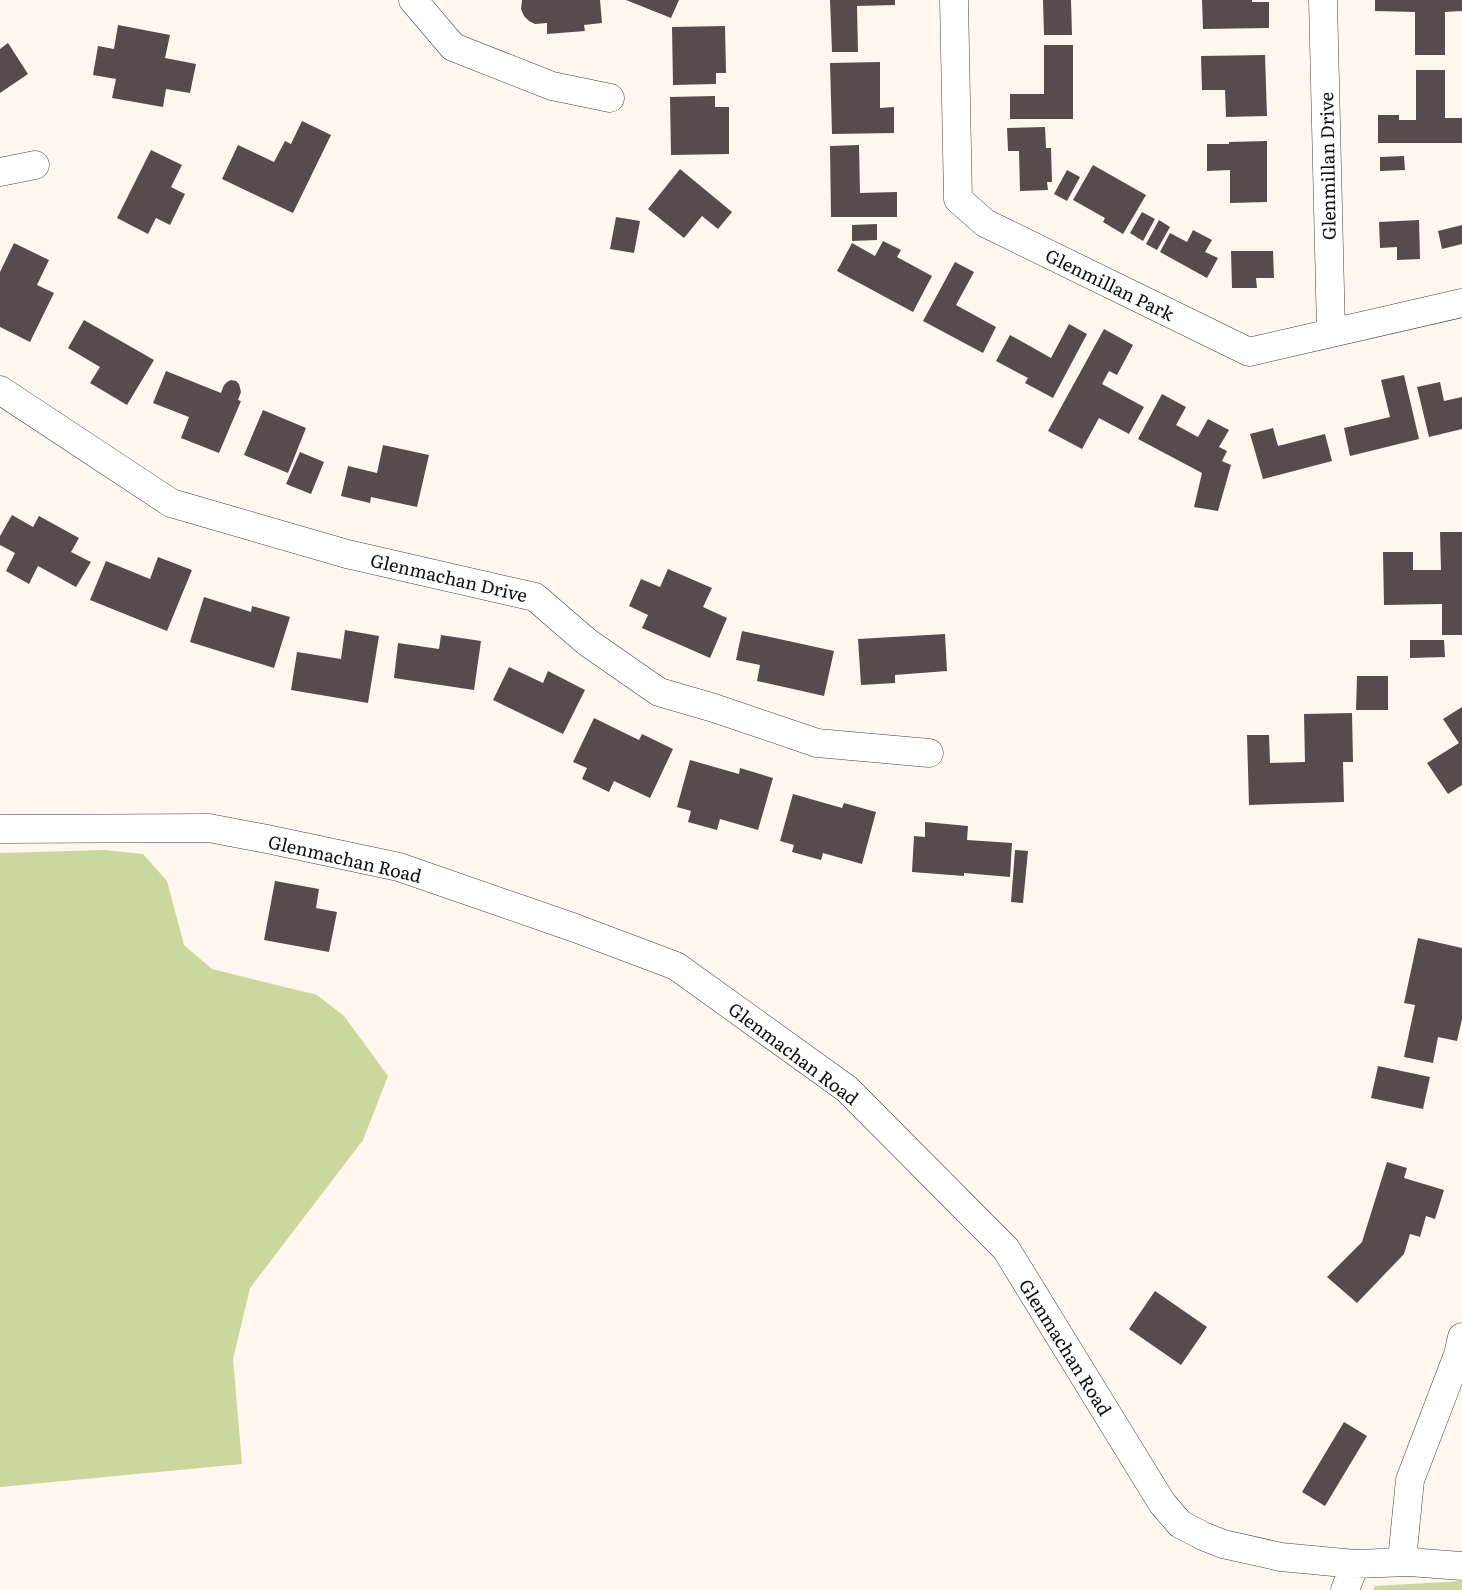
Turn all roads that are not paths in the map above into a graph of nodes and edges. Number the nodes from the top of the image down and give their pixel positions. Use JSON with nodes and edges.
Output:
{"nodes":[{"id":1,"x":413,"y":0,"type":"edge"},
{"id":2,"x":954,"y":0,"type":"edge"},
{"id":3,"x":1323,"y":0,"type":"edge"},
{"id":4,"x":610,"y":98,"type":"dead end"},
{"id":5,"x":35,"y":165,"type":"dead end"},
{"id":6,"x":0,"y":172,"type":"edge"},
{"id":7,"x":1462,"y":303,"type":"edge"},
{"id":8,"x":1331,"y":332,"type":"junction"},
{"id":9,"x":0,"y":390,"type":"edge"},
{"id":10,"x":929,"y":753,"type":"dead end"},
{"id":11,"x":0,"y":829,"type":"edge"},
{"id":12,"x":1462,"y":1337,"type":"edge"},
{"id":13,"x":1409,"y":1562,"type":"junction"},
{"id":14,"x":1355,"y":1564,"type":"junction"},
{"id":15,"x":1462,"y":1566,"type":"edge"},
{"id":16,"x":1345,"y":1590,"type":"edge"}],
"edges":[{"from":1,"to":4,"type":"street"},
{"from":2,"to":8,"type":"street","name":"Glenmillan Park"},
{"from":3,"to":8,"type":"street","name":"Glenmillan Drive"},
{"from":5,"to":6,"type":"street"},
{"from":7,"to":8,"type":"street","name":"Glenmillan Park"},
{"from":9,"to":10,"type":"street","name":"Glenmachan Drive"},
{"from":11,"to":14,"type":"street","name":"Glenmachan Road"},
{"from":12,"to":13,"type":"street"},
{"from":13,"to":14,"type":"street","name":"Glenmachan Road"},
{"from":13,"to":15,"type":"street","name":"Glenmachan Road"},
{"from":14,"to":16,"type":"street"}]}
